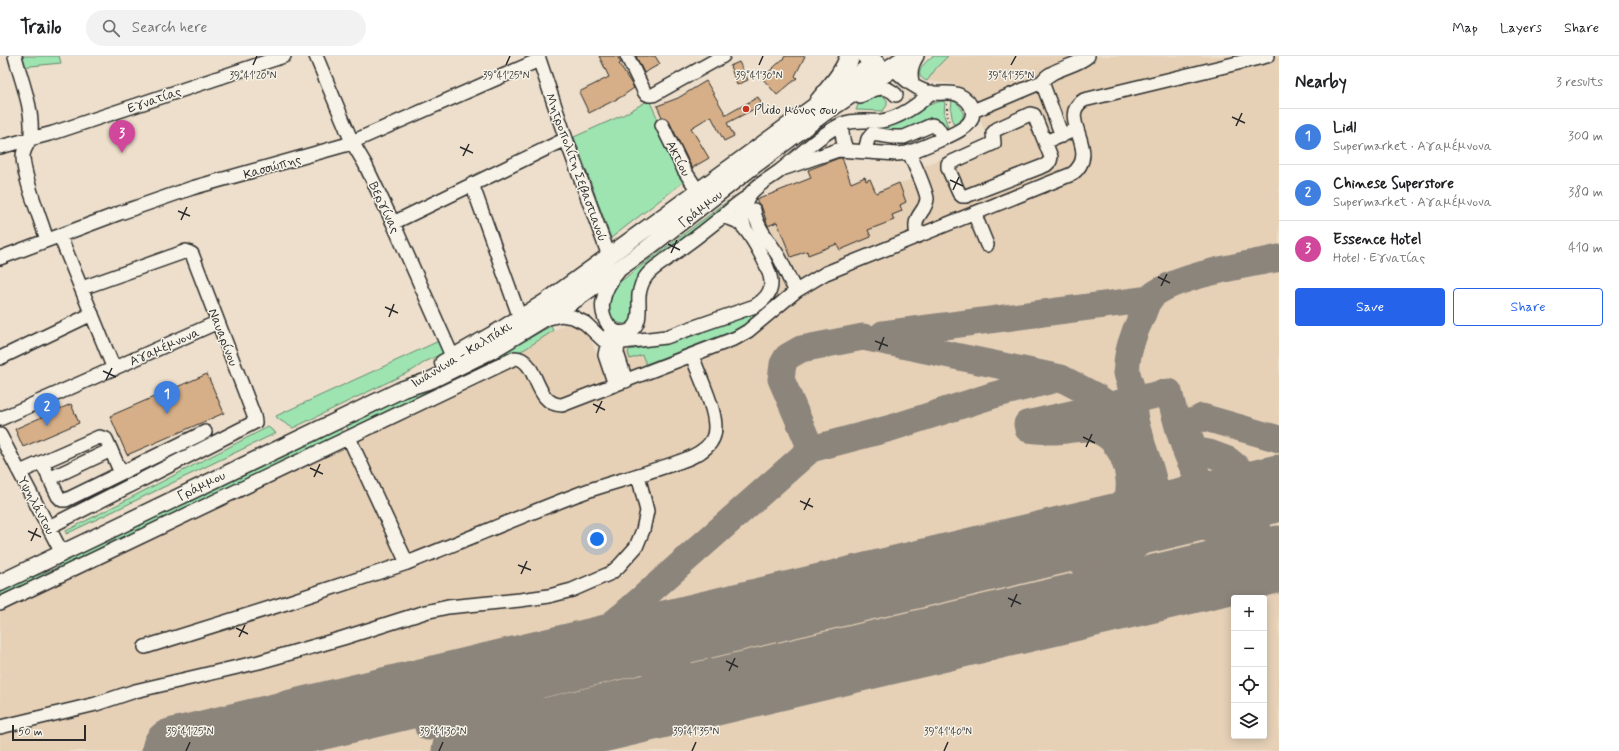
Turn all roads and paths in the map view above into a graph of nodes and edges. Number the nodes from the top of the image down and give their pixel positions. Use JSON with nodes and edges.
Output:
{"nodes":[{"id":1,"x":15,"y":56,"type":"edge"},
{"id":2,"x":284,"y":56,"type":"edge"},
{"id":3,"x":316,"y":56,"type":"edge"},
{"id":4,"x":627,"y":56,"type":"edge"},
{"id":5,"x":723,"y":56,"type":"edge"},
{"id":6,"x":850,"y":56,"type":"edge"},
{"id":7,"x":910,"y":56,"type":"edge"},
{"id":8,"x":917,"y":56,"type":"edge"},
{"id":9,"x":1088,"y":56,"type":"edge"},
{"id":10,"x":1267,"y":56,"type":"edge"},
{"id":11,"x":539,"y":58,"type":"edge"},
{"id":12,"x":881,"y":61,"type":"edge"},
{"id":13,"x":1042,"y":82,"type":"junction"},
{"id":14,"x":913,"y":84,"type":"junction"},
{"id":15,"x":931,"y":92,"type":"junction"},
{"id":16,"x":947,"y":93,"type":"junction"},
{"id":17,"x":896,"y":94,"type":"junction"},
{"id":18,"x":822,"y":108,"type":"junction"},
{"id":19,"x":973,"y":112,"type":"junction"},
{"id":20,"x":900,"y":114,"type":"junction"},
{"id":21,"x":662,"y":125,"type":"dead end"},
{"id":22,"x":841,"y":125,"type":"junction"},
{"id":23,"x":1077,"y":129,"type":"junction"},
{"id":24,"x":948,"y":136,"type":"junction"},
{"id":25,"x":1062,"y":136,"type":"junction"},
{"id":26,"x":566,"y":139,"type":"junction"},
{"id":27,"x":30,"y":140,"type":"junction"},
{"id":28,"x":352,"y":142,"type":"junction"},
{"id":29,"x":1045,"y":142,"type":"junction"},
{"id":30,"x":0,"y":147,"type":"edge"},
{"id":31,"x":846,"y":149,"type":"junction"},
{"id":32,"x":865,"y":151,"type":"junction"},
{"id":33,"x":909,"y":152,"type":"junction"},
{"id":34,"x":782,"y":169,"type":"junction"},
{"id":35,"x":472,"y":184,"type":"junction"},
{"id":36,"x":698,"y":191,"type":"junction"},
{"id":37,"x":748,"y":197,"type":"junction"},
{"id":38,"x":754,"y":210,"type":"dead end"},
{"id":39,"x":974,"y":213,"type":"junction"},
{"id":40,"x":720,"y":219,"type":"junction"},
{"id":41,"x":393,"y":223,"type":"junction"},
{"id":42,"x":745,"y":229,"type":"junction"},
{"id":43,"x":60,"y":236,"type":"junction"},
{"id":44,"x":917,"y":236,"type":"junction"},
{"id":45,"x":48,"y":240,"type":"junction"},
{"id":46,"x":987,"y":245,"type":"dead end"},
{"id":47,"x":609,"y":256,"type":"junction"},
{"id":48,"x":0,"y":258,"type":"edge"},
{"id":49,"x":628,"y":263,"type":"junction"},
{"id":50,"x":82,"y":288,"type":"junction"},
{"id":51,"x":796,"y":291,"type":"junction"},
{"id":52,"x":92,"y":314,"type":"junction"},
{"id":53,"x":638,"y":316,"type":"junction"},
{"id":54,"x":520,"y":318,"type":"junction"},
{"id":55,"x":218,"y":322,"type":"junction"},
{"id":56,"x":541,"y":322,"type":"junction"},
{"id":57,"x":614,"y":336,"type":"junction"},
{"id":58,"x":658,"y":338,"type":"junction"},
{"id":59,"x":692,"y":355,"type":"junction"},
{"id":60,"x":0,"y":358,"type":"edge"},
{"id":61,"x":451,"y":365,"type":"junction"},
{"id":62,"x":114,"y":369,"type":"junction"},
{"id":63,"x":620,"y":383,"type":"junction"},
{"id":64,"x":403,"y":389,"type":"joint"},
{"id":65,"x":0,"y":419,"type":"edge"},
{"id":66,"x":205,"y":432,"type":"dead end"},
{"id":67,"x":0,"y":435,"type":"edge"},
{"id":68,"x":349,"y":438,"type":"junction"},
{"id":69,"x":111,"y":450,"type":"junction"},
{"id":70,"x":42,"y":463,"type":"junction"},
{"id":71,"x":20,"y":472,"type":"junction"},
{"id":72,"x":121,"y":473,"type":"junction"},
{"id":73,"x":638,"y":475,"type":"junction"},
{"id":74,"x":49,"y":479,"type":"junction"},
{"id":75,"x":49,"y":527,"type":"junction"},
{"id":76,"x":62,"y":553,"type":"junction"},
{"id":77,"x":407,"y":563,"type":"junction"},
{"id":78,"x":0,"y":582,"type":"edge"},
{"id":79,"x":0,"y":604,"type":"edge"},
{"id":80,"x":145,"y":647,"type":"dead end"},
{"id":81,"x":0,"y":727,"type":"edge"}],
"edges":[{"from":1,"to":27,"type":"street"},
{"from":2,"to":27,"type":"street","name":"Εγνατίας"},
{"from":3,"to":28,"type":"street","name":"Βεργίνας"},
{"from":4,"to":5,"type":"street"},
{"from":6,"to":18,"type":"highway"},
{"from":7,"to":12,"type":"highway"},
{"from":8,"to":14,"type":"street"},
{"from":9,"to":13,"type":"street"},
{"from":10,"to":23,"type":"street"},
{"from":11,"to":26,"type":"street","name":"Μητροπολίτη Σεβαστιανού"},
{"from":11,"to":28,"type":"street","name":"Κασσώπης"},
{"from":12,"to":14,"type":"street"},
{"from":12,"to":17,"type":"street"},
{"from":12,"to":18,"type":"main road","name":"Γράμμου"},
{"from":13,"to":19,"type":"street"},
{"from":13,"to":25,"type":"street"},
{"from":14,"to":15,"type":"street"},
{"from":15,"to":16,"type":"street"},
{"from":15,"to":20,"type":"street"},
{"from":16,"to":19,"type":"street"},
{"from":16,"to":24,"type":"path"},
{"from":17,"to":18,"type":"street"},
{"from":17,"to":20,"type":"street"},
{"from":18,"to":36,"type":"main road","name":"Γράμμου"},
{"from":18,"to":49,"type":"main road","name":"Γράμμου"},
{"from":19,"to":24,"type":"street"},
{"from":20,"to":22,"type":"street"},
{"from":21,"to":36,"type":"street","name":"Ακτίου"},
{"from":22,"to":31,"type":"street"},
{"from":22,"to":34,"type":"street"},
{"from":23,"to":25,"type":"street"},
{"from":23,"to":39,"type":"street"},
{"from":24,"to":32,"type":"street"},
{"from":24,"to":33,"type":"street"},
{"from":25,"to":29,"type":"street"},
{"from":26,"to":35,"type":"street"},
{"from":26,"to":47,"type":"street","name":"Μητροπολίτη Σεβαστιανού"},
{"from":27,"to":30,"type":"street","name":"Εγνατίας"},
{"from":27,"to":45,"type":"street"},
{"from":28,"to":41,"type":"street","name":"Βεργίνας"},
{"from":28,"to":43,"type":"street","name":"Κασσώπης"},
{"from":29,"to":29,"type":"street"},
{"from":31,"to":32,"type":"street"},
{"from":31,"to":34,"type":"street"},
{"from":32,"to":33,"type":"street"},
{"from":33,"to":44,"type":"street"},
{"from":34,"to":37,"type":"street"},
{"from":35,"to":41,"type":"street"},
{"from":35,"to":54,"type":"street"},
{"from":36,"to":47,"type":"main road","name":"Γράμμου"},
{"from":37,"to":40,"type":"street"},
{"from":37,"to":42,"type":"street"},
{"from":38,"to":51,"type":"street"},
{"from":39,"to":44,"type":"street"},
{"from":39,"to":46,"type":"street"},
{"from":40,"to":42,"type":"street"},
{"from":40,"to":53,"type":"street"},
{"from":41,"to":61,"type":"street","name":"Βεργίνας"},
{"from":42,"to":58,"type":"street"},
{"from":43,"to":45,"type":"street","name":"Κασσώπης"},
{"from":43,"to":50,"type":"street"},
{"from":44,"to":51,"type":"street"},
{"from":45,"to":48,"type":"street","name":"Κασσώπης"},
{"from":47,"to":54,"type":"main road","name":"Γράμμου"},
{"from":49,"to":56,"type":"main road","name":"Γράμμου"},
{"from":49,"to":57,"type":"street"},
{"from":50,"to":52,"type":"street"},
{"from":50,"to":55,"type":"street","name":"Ναυαρίνου"},
{"from":51,"to":59,"type":"street"},
{"from":52,"to":60,"type":"street"},
{"from":52,"to":62,"type":"street"},
{"from":53,"to":57,"type":"street"},
{"from":53,"to":58,"type":"street"},
{"from":54,"to":61,"type":"main road","name":"Ιωάννινα - Καλπάκι"},
{"from":55,"to":62,"type":"street","name":"Αγαμέμνονα"},
{"from":55,"to":75,"type":"street","name":"Ναυαρίνου"},
{"from":56,"to":57,"type":"street"},
{"from":56,"to":61,"type":"main road","name":"Γράμμου"},
{"from":57,"to":58,"type":"street"},
{"from":57,"to":63,"type":"street"},
{"from":59,"to":63,"type":"street"},
{"from":59,"to":73,"type":"street"},
{"from":61,"to":64,"type":"main road","name":"Ιωάννινα - Καλπάκι"},
{"from":62,"to":65,"type":"street","name":"Αγαμέμνονα"},
{"from":63,"to":68,"type":"street"},
{"from":64,"to":76,"type":"main road","name":"Γράμμου"},
{"from":66,"to":72,"type":"street"},
{"from":67,"to":71,"type":"street","name":"Υψηλάντου"},
{"from":68,"to":77,"type":"street"},
{"from":68,"to":79,"type":"street"},
{"from":69,"to":70,"type":"street"},
{"from":69,"to":72,"type":"street"},
{"from":69,"to":74,"type":"street"},
{"from":70,"to":71,"type":"street"},
{"from":70,"to":74,"type":"street"},
{"from":71,"to":75,"type":"street","name":"Υψηλάντου"},
{"from":72,"to":74,"type":"street"},
{"from":73,"to":77,"type":"street"},
{"from":73,"to":81,"type":"street"},
{"from":75,"to":76,"type":"street","name":"Υψηλάντου"},
{"from":76,"to":78,"type":"main road","name":"Γράμμου"},
{"from":77,"to":80,"type":"street"}]}
